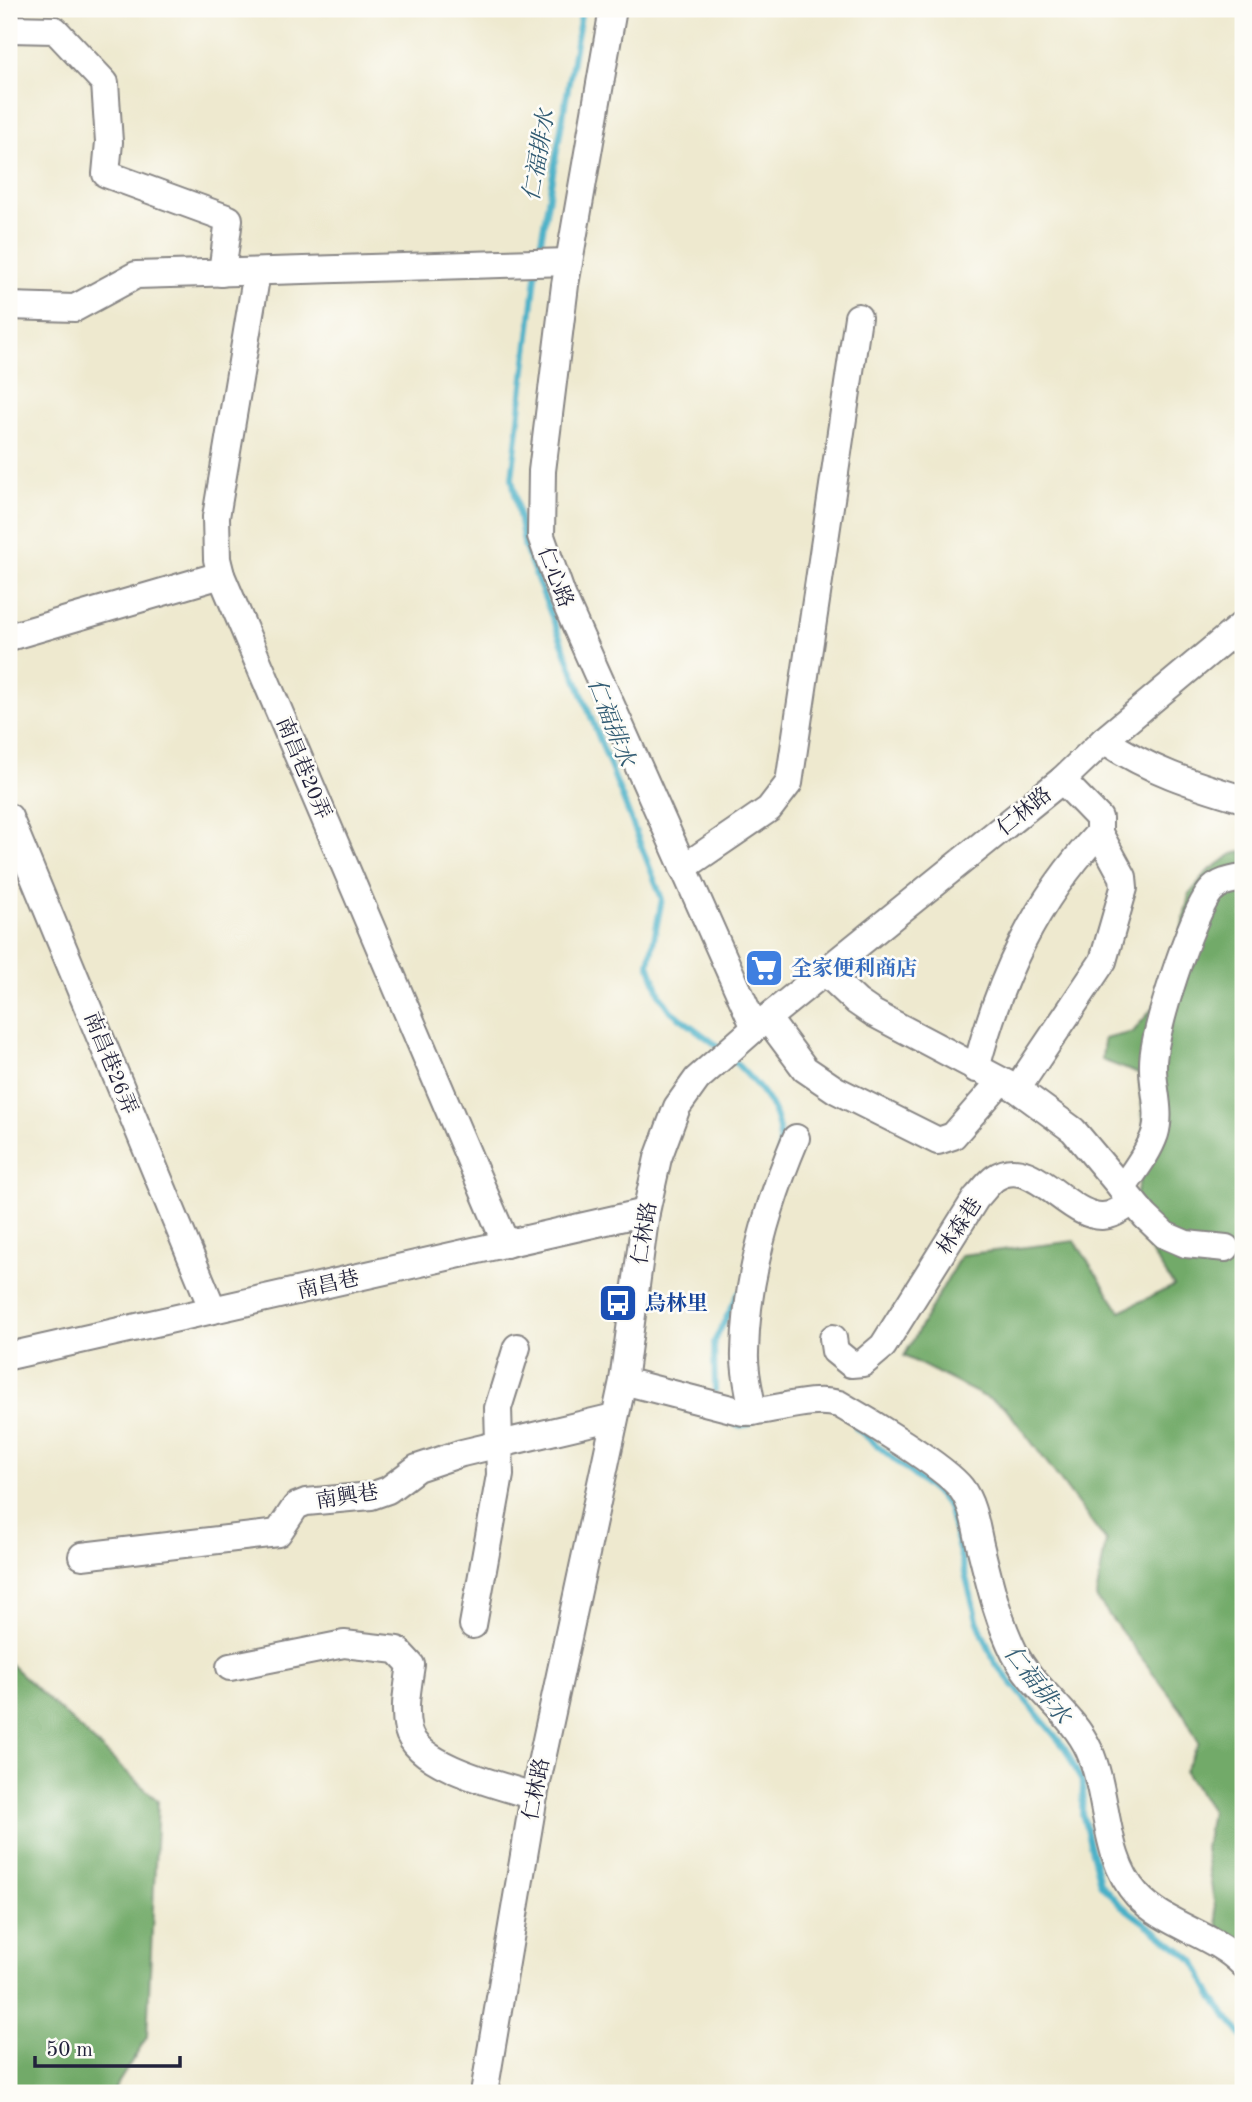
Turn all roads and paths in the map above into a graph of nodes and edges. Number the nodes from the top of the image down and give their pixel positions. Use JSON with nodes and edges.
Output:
{"nodes":[{"id":1,"x":613,"y":9,"type":"edge"},
{"id":2,"x":9,"y":29,"type":"edge"},
{"id":3,"x":548,"y":263,"type":"junction"},
{"id":4,"x":257,"y":272,"type":"junction"},
{"id":5,"x":222,"y":273,"type":"junction"},
{"id":6,"x":9,"y":306,"type":"edge"},
{"id":7,"x":858,"y":317,"type":"dead end"},
{"id":8,"x":221,"y":575,"type":"junction"},
{"id":9,"x":1243,"y":625,"type":"edge"},
{"id":10,"x":9,"y":637,"type":"edge"},
{"id":11,"x":1104,"y":740,"type":"junction"},
{"id":12,"x":1062,"y":780,"type":"junction"},
{"id":13,"x":1243,"y":799,"type":"edge"},
{"id":14,"x":9,"y":817,"type":"edge"},
{"id":15,"x":1100,"y":833,"type":"junction"},
{"id":16,"x":683,"y":868,"type":"junction"},
{"id":17,"x":1243,"y":878,"type":"edge"},
{"id":18,"x":824,"y":971,"type":"junction"},
{"id":19,"x":753,"y":1030,"type":"junction"},
{"id":20,"x":976,"y":1069,"type":"junction"},
{"id":21,"x":1009,"y":1086,"type":"junction"},
{"id":22,"x":796,"y":1138,"type":"dead end"},
{"id":23,"x":1128,"y":1196,"type":"junction"},
{"id":24,"x":646,"y":1212,"type":"junction"},
{"id":25,"x":506,"y":1244,"type":"junction"},
{"id":26,"x":1226,"y":1248,"type":"dead end"},
{"id":27,"x":213,"y":1310,"type":"junction"},
{"id":28,"x":834,"y":1338,"type":"dead end"},
{"id":29,"x":517,"y":1347,"type":"dead end"},
{"id":30,"x":9,"y":1356,"type":"edge"},
{"id":31,"x":623,"y":1381,"type":"junction"},
{"id":32,"x":753,"y":1412,"type":"junction"},
{"id":33,"x":614,"y":1417,"type":"junction"},
{"id":34,"x":499,"y":1444,"type":"junction"},
{"id":35,"x":82,"y":1556,"type":"dead end"},
{"id":36,"x":472,"y":1625,"type":"dead end"},
{"id":37,"x":230,"y":1667,"type":"dead end"},
{"id":38,"x":534,"y":1796,"type":"junction"},
{"id":39,"x":1243,"y":1964,"type":"edge"},
{"id":40,"x":484,"y":2093,"type":"edge"}],
"edges":[{"from":1,"to":3,"type":"street","name":"仁心路"},
{"from":2,"to":5,"type":"street"},
{"from":3,"to":4,"type":"street"},
{"from":3,"to":16,"type":"street","name":"仁心路"},
{"from":4,"to":5,"type":"street"},
{"from":4,"to":8,"type":"street","name":"南昌巷20弄"},
{"from":5,"to":6,"type":"street"},
{"from":7,"to":16,"type":"street"},
{"from":8,"to":10,"type":"street"},
{"from":8,"to":25,"type":"street","name":"南昌巷20弄"},
{"from":9,"to":11,"type":"street","name":"仁林路"},
{"from":11,"to":12,"type":"street","name":"仁林路"},
{"from":11,"to":13,"type":"street"},
{"from":12,"to":15,"type":"street"},
{"from":12,"to":18,"type":"street","name":"仁林路"},
{"from":14,"to":27,"type":"street","name":"南昌巷26弄"},
{"from":15,"to":20,"type":"street"},
{"from":15,"to":21,"type":"street"},
{"from":16,"to":19,"type":"street","name":"仁心路"},
{"from":17,"to":23,"type":"street"},
{"from":18,"to":19,"type":"street","name":"仁林路"},
{"from":18,"to":20,"type":"street"},
{"from":19,"to":21,"type":"street"},
{"from":19,"to":24,"type":"street","name":"仁林路"},
{"from":20,"to":21,"type":"street"},
{"from":21,"to":23,"type":"street"},
{"from":22,"to":32,"type":"street"},
{"from":23,"to":26,"type":"street"},
{"from":23,"to":28,"type":"street","name":"林森巷"},
{"from":24,"to":25,"type":"street","name":"南昌巷"},
{"from":24,"to":31,"type":"street","name":"仁林路"},
{"from":25,"to":27,"type":"street","name":"南昌巷"},
{"from":27,"to":30,"type":"street","name":"南昌巷"},
{"from":29,"to":34,"type":"street"},
{"from":31,"to":32,"type":"street"},
{"from":31,"to":33,"type":"street","name":"仁林路"},
{"from":32,"to":39,"type":"street"},
{"from":33,"to":34,"type":"street","name":"南興巷"},
{"from":33,"to":38,"type":"street","name":"仁林路"},
{"from":34,"to":35,"type":"street","name":"南興巷"},
{"from":34,"to":36,"type":"street"},
{"from":37,"to":38,"type":"street"},
{"from":38,"to":40,"type":"street","name":"仁林路"}]}
